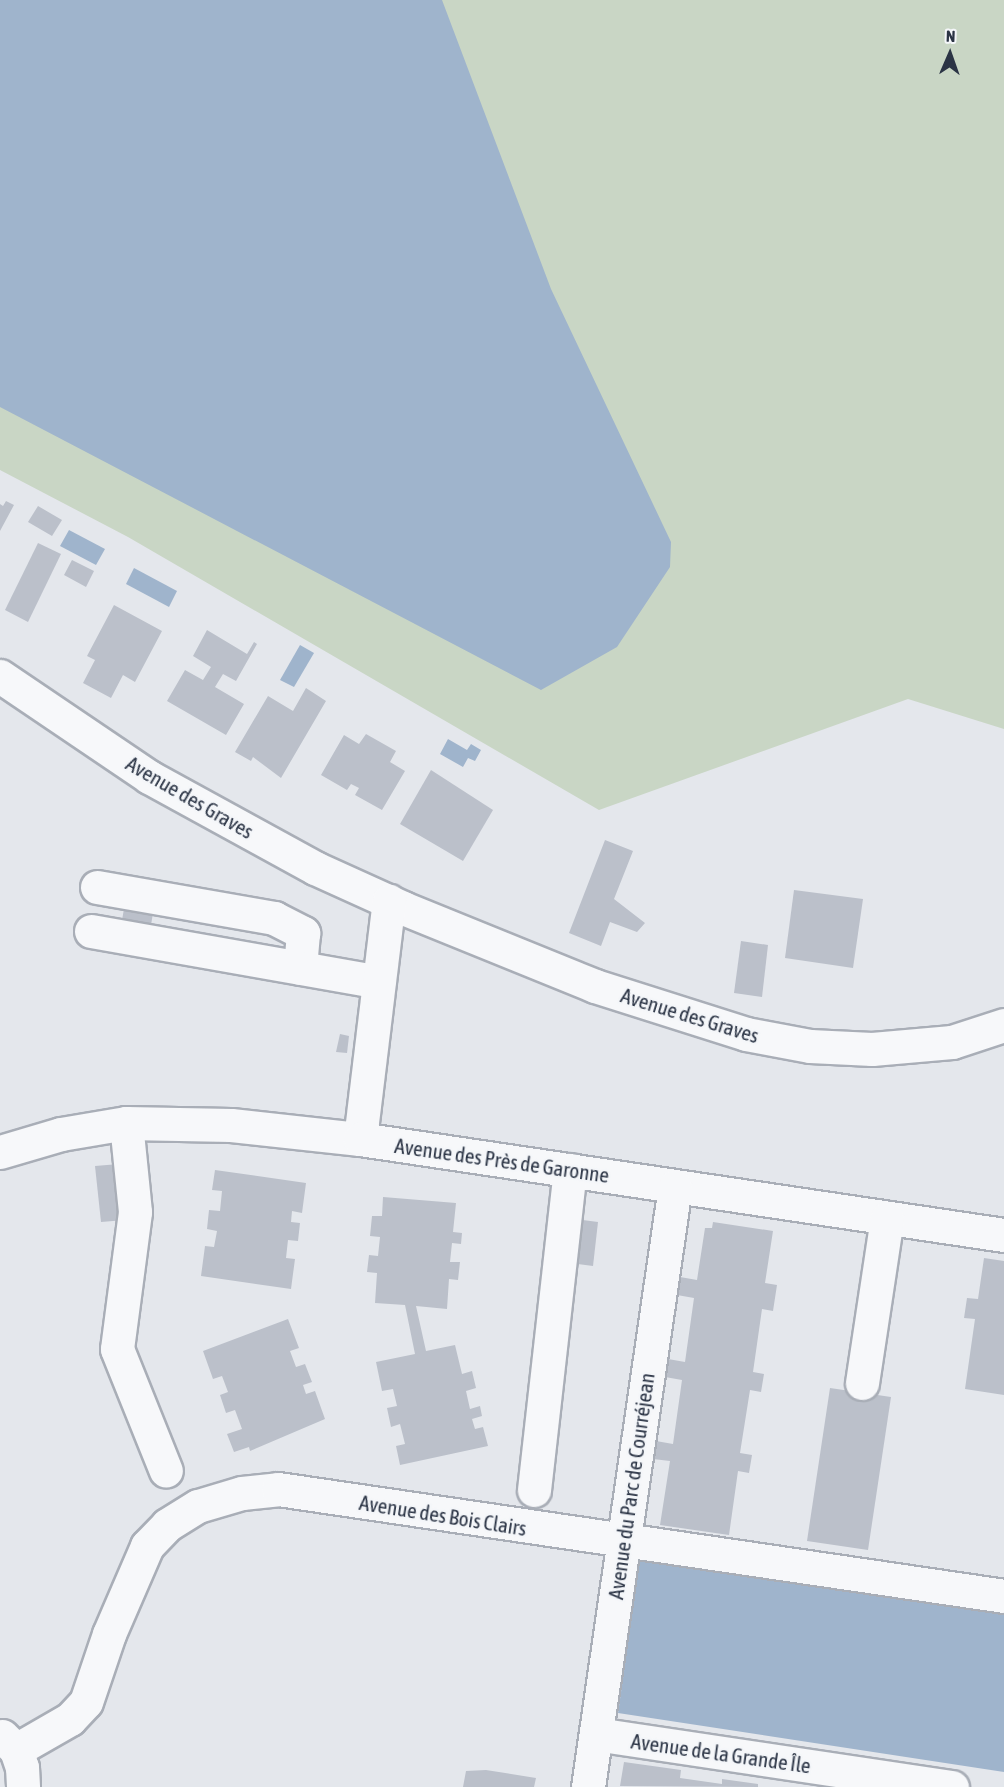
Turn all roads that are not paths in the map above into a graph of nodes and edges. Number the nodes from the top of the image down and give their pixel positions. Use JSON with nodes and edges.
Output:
{"nodes":[{"id":1,"x":0,"y":676,"type":"edge"},
{"id":2,"x":97,"y":887,"type":"dead end"},
{"id":3,"x":389,"y":901,"type":"junction"},
{"id":4,"x":91,"y":932,"type":"dead end"},
{"id":5,"x":300,"y":968,"type":"junction"},
{"id":6,"x":379,"y":982,"type":"junction"},
{"id":7,"x":1004,"y":1025,"type":"edge"},
{"id":8,"x":126,"y":1123,"type":"junction"},
{"id":9,"x":360,"y":1139,"type":"junction"},
{"id":10,"x":0,"y":1152,"type":"edge"},
{"id":11,"x":570,"y":1170,"type":"junction"},
{"id":12,"x":675,"y":1186,"type":"junction"},
{"id":13,"x":887,"y":1218,"type":"junction"},
{"id":14,"x":1004,"y":1235,"type":"edge"},
{"id":15,"x":862,"y":1383,"type":"dead end"},
{"id":16,"x":166,"y":1471,"type":"dead end"},
{"id":17,"x":534,"y":1490,"type":"dead end"},
{"id":18,"x":623,"y":1540,"type":"junction"},
{"id":19,"x":1004,"y":1596,"type":"edge"},
{"id":20,"x":596,"y":1734,"type":"junction"},
{"id":21,"x":8,"y":1742,"type":"edge"},
{"id":22,"x":891,"y":1782,"type":"edge"},
{"id":23,"x":23,"y":1787,"type":"edge"},
{"id":24,"x":588,"y":1787,"type":"edge"},
{"id":25,"x":952,"y":1787,"type":"edge"}],
"edges":[{"from":1,"to":3,"type":"street","name":"Avenue des Graves"},
{"from":2,"to":5,"type":"street"},
{"from":3,"to":6,"type":"street"},
{"from":3,"to":7,"type":"street","name":"Avenue des Graves"},
{"from":4,"to":5,"type":"street"},
{"from":5,"to":6,"type":"street"},
{"from":6,"to":9,"type":"street"},
{"from":8,"to":9,"type":"street","name":"Avenue des Près de Garonne"},
{"from":8,"to":10,"type":"street","name":"Avenue des Près de Garonne"},
{"from":8,"to":16,"type":"street"},
{"from":9,"to":11,"type":"street","name":"Avenue des Près de Garonne"},
{"from":11,"to":12,"type":"street","name":"Avenue des Près de Garonne"},
{"from":11,"to":17,"type":"street"},
{"from":12,"to":13,"type":"street","name":"Avenue des Près de Garonne"},
{"from":12,"to":18,"type":"street","name":"Avenue du Parc de Courréjean"},
{"from":13,"to":14,"type":"street","name":"Avenue des Près de Garonne"},
{"from":13,"to":15,"type":"street"},
{"from":18,"to":19,"type":"street","name":"Avenue des Bois Clairs"},
{"from":18,"to":20,"type":"street","name":"Avenue du Parc de Courréjean"},
{"from":18,"to":21,"type":"street","name":"Avenue des Bois Clairs"},
{"from":20,"to":22,"type":"street","name":"Avenue de la Grande Île"},
{"from":20,"to":24,"type":"street","name":"Avenue du Parc de Courréjean"},
{"from":21,"to":23,"type":"street"},
{"from":22,"to":25,"type":"street","name":"Avenue de la Grande Île"}]}
